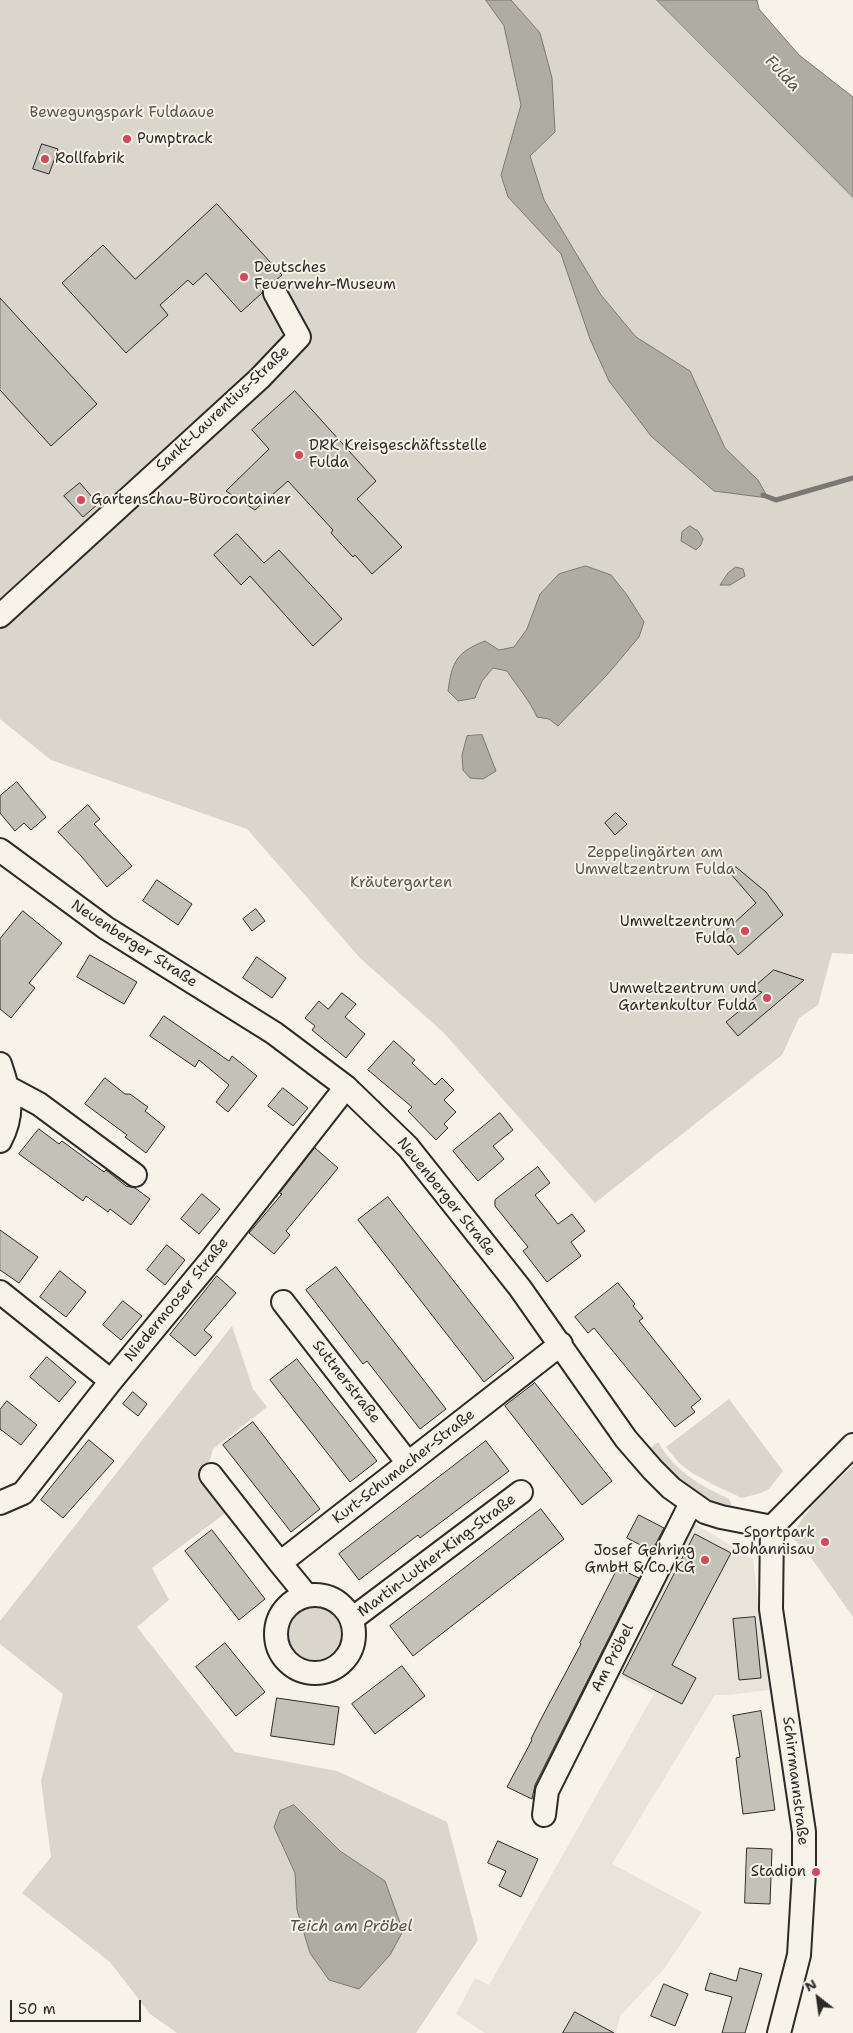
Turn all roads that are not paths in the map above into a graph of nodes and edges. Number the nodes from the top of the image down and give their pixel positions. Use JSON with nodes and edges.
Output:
{"nodes":[{"id":1,"x":275,"y":293,"type":"dead end"},
{"id":2,"x":0,"y":616,"type":"edge"},
{"id":3,"x":0,"y":850,"type":"edge"},
{"id":4,"x":0,"y":1064,"type":"edge"},
{"id":5,"x":346,"y":1087,"type":"junction"},
{"id":6,"x":8,"y":1088,"type":"junction"},
{"id":7,"x":0,"y":1141,"type":"edge"},
{"id":8,"x":135,"y":1175,"type":"dead end"},
{"id":9,"x":0,"y":1292,"type":"edge"},
{"id":10,"x":283,"y":1302,"type":"dead end"},
{"id":11,"x":561,"y":1344,"type":"junction"},
{"id":12,"x":111,"y":1381,"type":"junction"},
{"id":13,"x":853,"y":1445,"type":"edge"},
{"id":14,"x":408,"y":1463,"type":"junction"},
{"id":15,"x":210,"y":1475,"type":"dead end"},
{"id":16,"x":521,"y":1492,"type":"dead end"},
{"id":17,"x":0,"y":1503,"type":"edge"},
{"id":18,"x":691,"y":1503,"type":"junction"},
{"id":19,"x":772,"y":1528,"type":"junction"},
{"id":20,"x":280,"y":1564,"type":"junction"},
{"id":21,"x":307,"y":1596,"type":"junction"},
{"id":22,"x":352,"y":1619,"type":"junction"},
{"id":23,"x":544,"y":1816,"type":"dead end"},
{"id":24,"x":779,"y":2033,"type":"edge"}],
"edges":[{"from":1,"to":2,"type":"street","name":"Sankt-Laurentius-Straße"},
{"from":3,"to":5,"type":"street","name":"Neuenberger Straße"},
{"from":4,"to":6,"type":"street"},
{"from":5,"to":11,"type":"street","name":"Neuenberger Straße"},
{"from":5,"to":12,"type":"street","name":"Niedermooser Straße"},
{"from":6,"to":7,"type":"street"},
{"from":6,"to":8,"type":"street"},
{"from":9,"to":12,"type":"street"},
{"from":10,"to":14,"type":"street","name":"Suttnerstraße"},
{"from":11,"to":14,"type":"street","name":"Kurt-Schumacher-Straße"},
{"from":11,"to":18,"type":"street","name":"Neuenberger Straße"},
{"from":12,"to":17,"type":"street","name":"Niedermooser Straße"},
{"from":13,"to":19,"type":"street"},
{"from":14,"to":20,"type":"street","name":"Kurt-Schumacher-Straße"},
{"from":15,"to":20,"type":"street"},
{"from":16,"to":22,"type":"street","name":"Martin-Luther-King-Straße"},
{"from":18,"to":19,"type":"street","name":"Neuenberger Straße"},
{"from":18,"to":23,"type":"street","name":"Am Pröbel"},
{"from":19,"to":24,"type":"street","name":"Schirrmannstraße"},
{"from":20,"to":21,"type":"street"},
{"from":21,"to":22,"type":"street"},
{"from":21,"to":22,"type":"street"}]}
